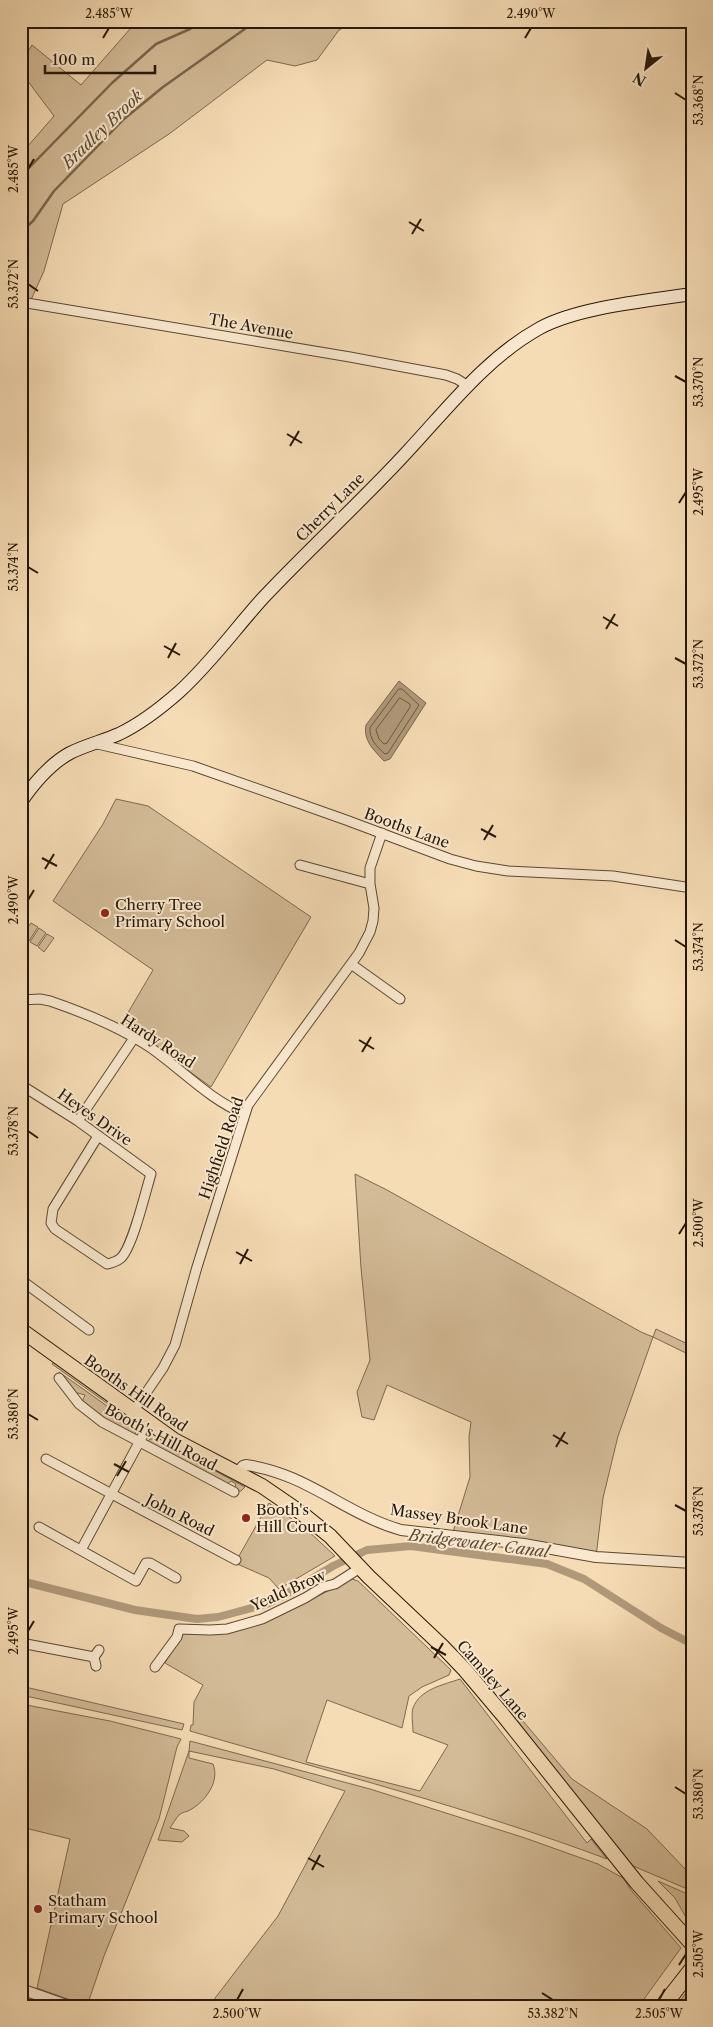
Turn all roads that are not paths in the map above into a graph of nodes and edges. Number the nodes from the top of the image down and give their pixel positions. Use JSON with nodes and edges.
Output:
{"nodes":[{"id":1,"x":692,"y":294,"type":"edge"},
{"id":2,"x":26,"y":303,"type":"dead end"},
{"id":3,"x":468,"y":386,"type":"junction"},
{"id":4,"x":120,"y":733,"type":"junction"},
{"id":5,"x":93,"y":744,"type":"junction"},
{"id":6,"x":122,"y":750,"type":"junction"},
{"id":7,"x":21,"y":802,"type":"edge"},
{"id":8,"x":382,"y":833,"type":"junction"},
{"id":9,"x":300,"y":865,"type":"dead end"},
{"id":10,"x":370,"y":884,"type":"junction"},
{"id":11,"x":692,"y":888,"type":"edge"},
{"id":12,"x":350,"y":964,"type":"junction"},
{"id":13,"x":400,"y":999,"type":"dead end"},
{"id":14,"x":21,"y":1000,"type":"edge"},
{"id":15,"x":134,"y":1038,"type":"junction"},
{"id":16,"x":21,"y":1085,"type":"edge"},
{"id":17,"x":244,"y":1114,"type":"junction"},
{"id":18,"x":78,"y":1121,"type":"junction"},
{"id":19,"x":98,"y":1136,"type":"junction"},
{"id":20,"x":21,"y":1280,"type":"edge"},
{"id":21,"x":21,"y":1330,"type":"edge"},
{"id":22,"x":90,"y":1330,"type":"dead end"},
{"id":23,"x":59,"y":1378,"type":"dead end"},
{"id":24,"x":134,"y":1412,"type":"junction"},
{"id":25,"x":150,"y":1424,"type":"junction"},
{"id":26,"x":139,"y":1442,"type":"junction"},
{"id":27,"x":46,"y":1459,"type":"dead end"},
{"id":28,"x":237,"y":1472,"type":"junction"},
{"id":29,"x":234,"y":1492,"type":"dead end"},
{"id":30,"x":111,"y":1495,"type":"junction"},
{"id":31,"x":39,"y":1527,"type":"dead end"},
{"id":32,"x":81,"y":1550,"type":"junction"},
{"id":33,"x":236,"y":1560,"type":"dead end"},
{"id":34,"x":692,"y":1563,"type":"edge"},
{"id":35,"x":358,"y":1567,"type":"junction"},
{"id":36,"x":176,"y":1578,"type":"dead end"},
{"id":37,"x":21,"y":1643,"type":"edge"},
{"id":38,"x":96,"y":1658,"type":"dead end"},
{"id":39,"x":155,"y":1667,"type":"dead end"},
{"id":40,"x":692,"y":1944,"type":"edge"},
{"id":41,"x":691,"y":1970,"type":"edge"},
{"id":42,"x":21,"y":1990,"type":"edge"},
{"id":43,"x":69,"y":2006,"type":"edge"},
{"id":44,"x":662,"y":2006,"type":"edge"}],
"edges":[{"from":1,"to":3,"type":"main road","name":"Cherry Lane"},
{"from":2,"to":3,"type":"street","name":"The Avenue"},
{"from":3,"to":4,"type":"main road","name":"Cherry Lane"},
{"from":4,"to":5,"type":"main road","name":"Cherry Lane"},
{"from":4,"to":6,"type":"street"},
{"from":5,"to":6,"type":"street","name":"Booths Lane"},
{"from":5,"to":7,"type":"main road","name":"Cherry Lane"},
{"from":6,"to":8,"type":"street","name":"Booths Lane"},
{"from":8,"to":10,"type":"street","name":"Highfield Road"},
{"from":8,"to":11,"type":"street","name":"Booths Lane"},
{"from":9,"to":10,"type":"street"},
{"from":10,"to":12,"type":"street","name":"Highfield Road"},
{"from":12,"to":13,"type":"street"},
{"from":12,"to":17,"type":"street","name":"Highfield Road"},
{"from":14,"to":15,"type":"street","name":"Hardy Road"},
{"from":15,"to":17,"type":"street","name":"Hardy Road"},
{"from":15,"to":18,"type":"street"},
{"from":16,"to":18,"type":"street","name":"Heyes Drive"},
{"from":17,"to":24,"type":"street","name":"Highfield Road"},
{"from":18,"to":19,"type":"street","name":"Heyes Drive"},
{"from":19,"to":19,"type":"street","name":"Heyes Drive"},
{"from":20,"to":22,"type":"street"},
{"from":21,"to":24,"type":"main road","name":"Booths Hill Road"},
{"from":23,"to":26,"type":"street","name":"Booth's Hill Road"},
{"from":24,"to":25,"type":"main road","name":"Booths Hill Road"},
{"from":25,"to":26,"type":"street"},
{"from":25,"to":28,"type":"main road","name":"Booths Hill Road"},
{"from":26,"to":29,"type":"street","name":"Booth's Hill Road"},
{"from":26,"to":30,"type":"street"},
{"from":27,"to":30,"type":"street","name":"John Road"},
{"from":28,"to":34,"type":"street","name":"Massey Brook Lane"},
{"from":28,"to":35,"type":"main road","name":"Camsley Lane"},
{"from":30,"to":32,"type":"street"},
{"from":30,"to":33,"type":"street","name":"John Road"},
{"from":31,"to":32,"type":"street"},
{"from":32,"to":36,"type":"street"},
{"from":35,"to":39,"type":"street","name":"Yeald Brow"},
{"from":35,"to":40,"type":"main road","name":"Camsley Lane"},
{"from":37,"to":38,"type":"street"},
{"from":41,"to":44,"type":"highway"},
{"from":42,"to":43,"type":"street"}]}
